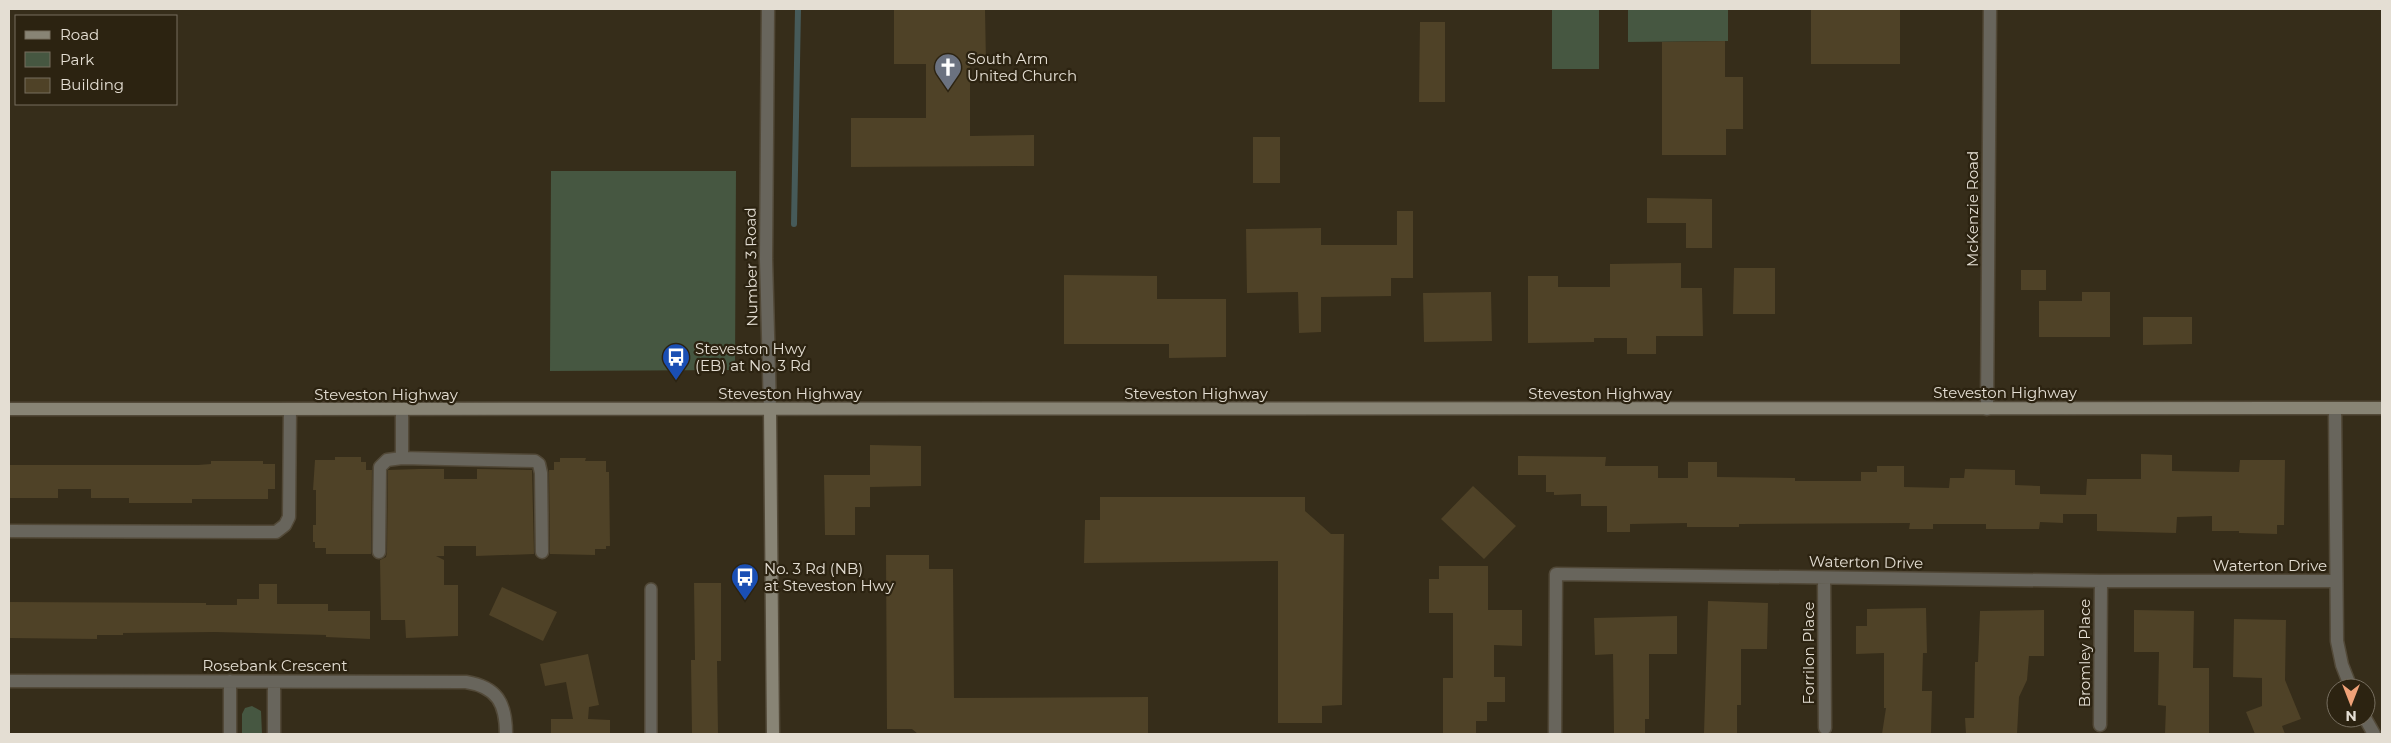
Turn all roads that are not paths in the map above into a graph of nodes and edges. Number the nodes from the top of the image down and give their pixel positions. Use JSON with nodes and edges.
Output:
{"nodes":[{"id":1,"x":768,"y":9,"type":"edge"},
{"id":2,"x":1990,"y":9,"type":"edge"},
{"id":3,"x":2382,"y":408,"type":"edge"},
{"id":4,"x":9,"y":409,"type":"edge"},
{"id":5,"x":1987,"y":409,"type":"junction"},
{"id":6,"x":2335,"y":409,"type":"junction"},
{"id":7,"x":290,"y":410,"type":"junction"},
{"id":8,"x":770,"y":410,"type":"junction"},
{"id":9,"x":402,"y":411,"type":"junction"},
{"id":10,"x":402,"y":458,"type":"junction"},
{"id":11,"x":9,"y":531,"type":"edge"},
{"id":12,"x":379,"y":552,"type":"dead end"},
{"id":13,"x":542,"y":552,"type":"dead end"},
{"id":14,"x":1824,"y":578,"type":"junction"},
{"id":15,"x":2101,"y":581,"type":"junction"},
{"id":16,"x":2335,"y":581,"type":"junction"},
{"id":17,"x":651,"y":589,"type":"dead end"},
{"id":18,"x":2347,"y":678,"type":"edge"},
{"id":19,"x":230,"y":681,"type":"junction"},
{"id":20,"x":9,"y":682,"type":"edge"},
{"id":21,"x":274,"y":682,"type":"junction"},
{"id":22,"x":2100,"y":725,"type":"dead end"},
{"id":23,"x":1825,"y":728,"type":"dead end"},
{"id":24,"x":230,"y":734,"type":"edge"},
{"id":25,"x":274,"y":734,"type":"edge"},
{"id":26,"x":506,"y":734,"type":"edge"},
{"id":27,"x":651,"y":734,"type":"edge"},
{"id":28,"x":773,"y":734,"type":"edge"},
{"id":29,"x":1555,"y":734,"type":"edge"}],
"edges":[{"from":1,"to":8,"type":"street","name":"Number 3 Road"},
{"from":2,"to":5,"type":"street","name":"McKenzie Road"},
{"from":3,"to":6,"type":"main road","name":"Steveston Highway"},
{"from":4,"to":7,"type":"main road","name":"Steveston Highway"},
{"from":5,"to":6,"type":"main road","name":"Steveston Highway"},
{"from":5,"to":8,"type":"main road","name":"Steveston Highway"},
{"from":6,"to":16,"type":"street"},
{"from":7,"to":9,"type":"main road","name":"Steveston Highway"},
{"from":7,"to":11,"type":"street"},
{"from":8,"to":9,"type":"main road","name":"Steveston Highway"},
{"from":8,"to":28,"type":"main road","name":"Number 3 Road"},
{"from":9,"to":10,"type":"street"},
{"from":10,"to":12,"type":"street"},
{"from":10,"to":13,"type":"street"},
{"from":14,"to":15,"type":"street","name":"Waterton Drive"},
{"from":14,"to":23,"type":"street","name":"Forrilon Place"},
{"from":14,"to":29,"type":"street","name":"Waterton Drive"},
{"from":15,"to":16,"type":"street","name":"Waterton Drive"},
{"from":15,"to":22,"type":"street","name":"Bromley Place"},
{"from":16,"to":18,"type":"street"},
{"from":17,"to":27,"type":"lane"},
{"from":19,"to":20,"type":"street","name":"Rosebank Crescent"},
{"from":19,"to":21,"type":"street","name":"Rosebank Crescent"},
{"from":19,"to":24,"type":"street"},
{"from":21,"to":25,"type":"street"},
{"from":21,"to":26,"type":"street","name":"Rosebank Crescent"}]}
